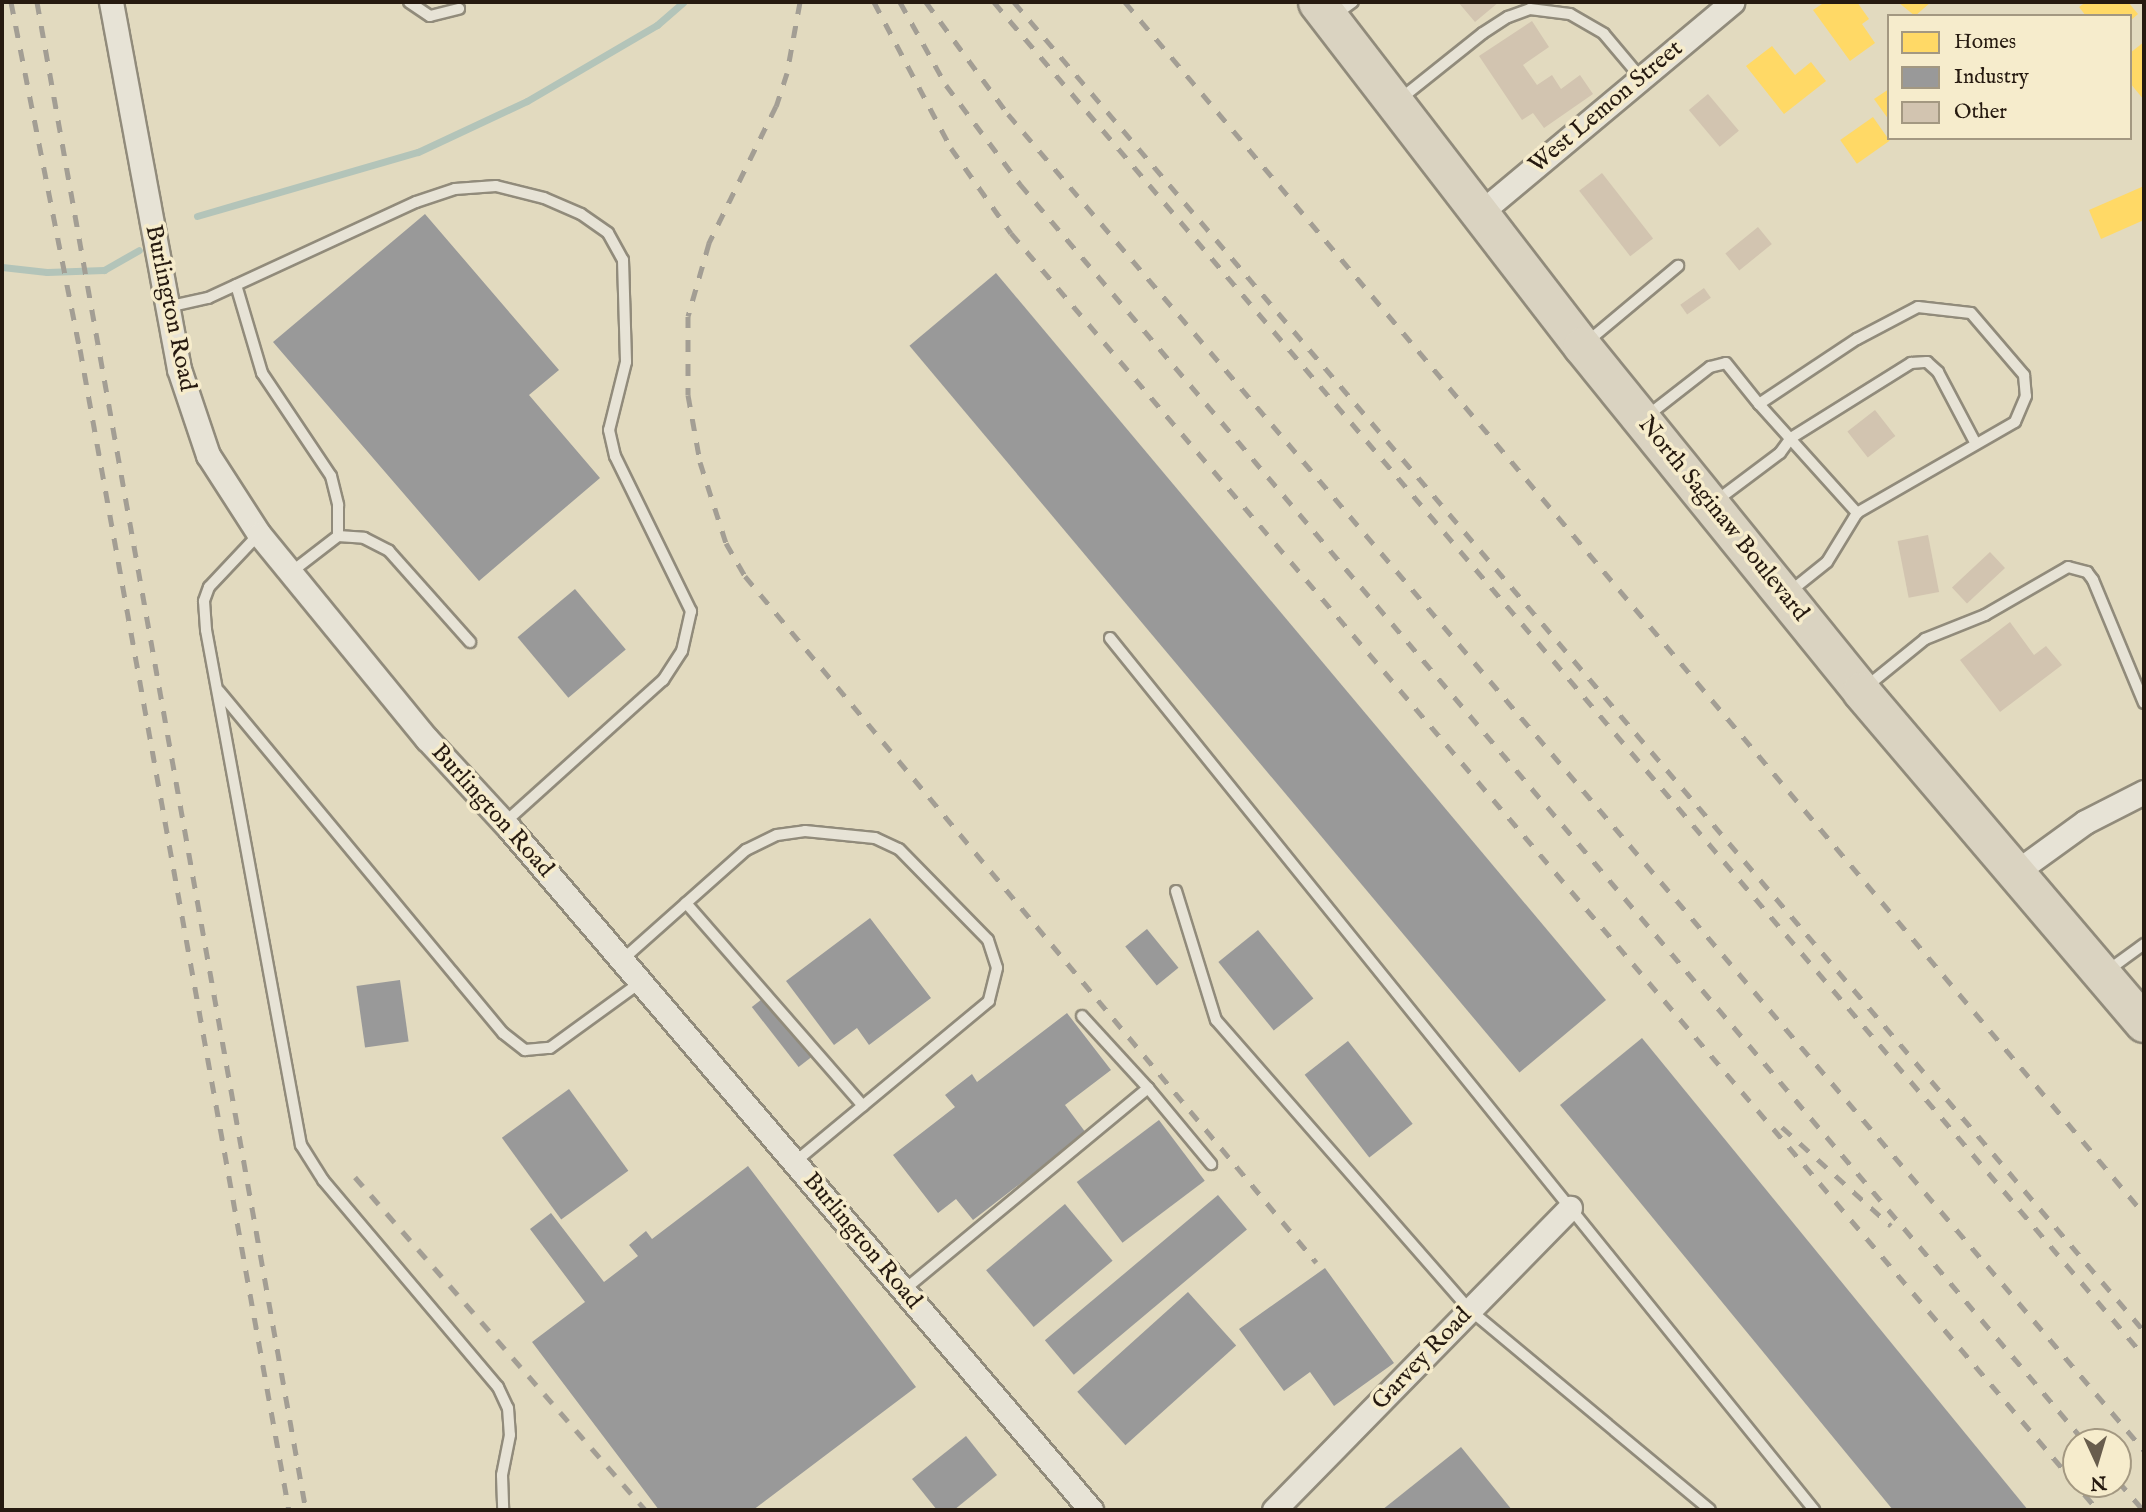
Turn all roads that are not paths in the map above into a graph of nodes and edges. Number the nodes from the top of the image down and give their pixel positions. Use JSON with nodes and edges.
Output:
{"nodes":[{"id":1,"x":111,"y":2,"type":"edge"},
{"id":2,"x":410,"y":2,"type":"edge"},
{"id":3,"x":1732,"y":2,"type":"edge"},
{"id":4,"x":1334,"y":7,"type":"edge"},
{"id":5,"x":459,"y":9,"type":"dead end"},
{"id":6,"x":1641,"y":78,"type":"junction"},
{"id":7,"x":1396,"y":102,"type":"junction"},
{"id":8,"x":1480,"y":213,"type":"junction"},
{"id":9,"x":1678,"y":266,"type":"dead end"},
{"id":10,"x":236,"y":285,"type":"junction"},
{"id":11,"x":167,"y":307,"type":"junction"},
{"id":12,"x":1582,"y":346,"type":"junction"},
{"id":13,"x":1759,"y":404,"type":"junction"},
{"id":14,"x":1642,"y":420,"type":"junction"},
{"id":15,"x":1791,"y":438,"type":"junction"},
{"id":16,"x":1976,"y":444,"type":"junction"},
{"id":17,"x":1711,"y":505,"type":"junction"},
{"id":18,"x":1857,"y":513,"type":"junction"},
{"id":19,"x":259,"y":534,"type":"junction"},
{"id":20,"x":338,"y":536,"type":"junction"},
{"id":21,"x":289,"y":574,"type":"junction"},
{"id":22,"x":1786,"y":595,"type":"junction"},
{"id":23,"x":1110,"y":638,"type":"dead end"},
{"id":24,"x":470,"y":642,"type":"dead end"},
{"id":25,"x":218,"y":689,"type":"junction"},
{"id":26,"x":1861,"y":691,"type":"junction"},
{"id":27,"x":2144,"y":703,"type":"edge"},
{"id":28,"x":2144,"y":792,"type":"edge"},
{"id":29,"x":504,"y":822,"type":"junction"},
{"id":30,"x":2016,"y":872,"type":"junction"},
{"id":31,"x":1176,"y":891,"type":"dead end"},
{"id":32,"x":686,"y":903,"type":"junction"},
{"id":33,"x":2144,"y":944,"type":"edge"},
{"id":34,"x":622,"y":960,"type":"junction"},
{"id":35,"x":2102,"y":974,"type":"junction"},
{"id":36,"x":641,"y":982,"type":"junction"},
{"id":37,"x":1082,"y":1016,"type":"dead end"},
{"id":38,"x":2144,"y":1023,"type":"edge"},
{"id":39,"x":1148,"y":1088,"type":"junction"},
{"id":40,"x":863,"y":1106,"type":"junction"},
{"id":41,"x":795,"y":1162,"type":"junction"},
{"id":42,"x":1211,"y":1164,"type":"dead end"},
{"id":43,"x":1570,"y":1208,"type":"junction"},
{"id":44,"x":904,"y":1290,"type":"junction"},
{"id":45,"x":1470,"y":1310,"type":"junction"},
{"id":46,"x":503,"y":1510,"type":"edge"},
{"id":47,"x":1091,"y":1510,"type":"edge"},
{"id":48,"x":1273,"y":1510,"type":"edge"},
{"id":49,"x":1710,"y":1510,"type":"edge"},
{"id":50,"x":1814,"y":1510,"type":"edge"}],
"edges":[{"from":1,"to":11,"type":"street","name":"Burlington Road"},
{"from":2,"to":5,"type":"lane"},
{"from":3,"to":6,"type":"street","name":"West Lemon Street"},
{"from":4,"to":7,"type":"main road","name":"North Saginaw Boulevard"},
{"from":6,"to":7,"type":"lane"},
{"from":6,"to":8,"type":"street","name":"West Lemon Street"},
{"from":7,"to":8,"type":"main road","name":"North Saginaw Boulevard"},
{"from":8,"to":12,"type":"main road","name":"North Saginaw Boulevard"},
{"from":9,"to":12,"type":"lane"},
{"from":10,"to":11,"type":"lane"},
{"from":10,"to":20,"type":"lane"},
{"from":10,"to":29,"type":"lane"},
{"from":11,"to":19,"type":"street","name":"Burlington Road"},
{"from":12,"to":14,"type":"main road","name":"North Saginaw Boulevard"},
{"from":13,"to":14,"type":"lane"},
{"from":13,"to":15,"type":"lane"},
{"from":13,"to":16,"type":"lane"},
{"from":14,"to":17,"type":"main road","name":"North Saginaw Boulevard"},
{"from":15,"to":16,"type":"lane"},
{"from":15,"to":17,"type":"lane"},
{"from":15,"to":18,"type":"lane"},
{"from":16,"to":18,"type":"lane"},
{"from":17,"to":22,"type":"main road","name":"North Saginaw Boulevard"},
{"from":18,"to":22,"type":"lane"},
{"from":19,"to":21,"type":"street","name":"Burlington Road"},
{"from":19,"to":25,"type":"lane"},
{"from":20,"to":21,"type":"lane"},
{"from":20,"to":24,"type":"lane"},
{"from":21,"to":29,"type":"street","name":"Burlington Road"},
{"from":22,"to":26,"type":"main road","name":"North Saginaw Boulevard"},
{"from":23,"to":43,"type":"lane"},
{"from":25,"to":36,"type":"lane"},
{"from":25,"to":46,"type":"lane"},
{"from":26,"to":27,"type":"lane"},
{"from":26,"to":30,"type":"main road","name":"North Saginaw Boulevard"},
{"from":28,"to":30,"type":"street"},
{"from":29,"to":34,"type":"street","name":"Burlington Road"},
{"from":30,"to":35,"type":"main road","name":"North Saginaw Boulevard"},
{"from":31,"to":45,"type":"lane"},
{"from":32,"to":34,"type":"lane"},
{"from":32,"to":40,"type":"lane"},
{"from":32,"to":40,"type":"lane"},
{"from":33,"to":35,"type":"lane"},
{"from":34,"to":36,"type":"street","name":"Burlington Road"},
{"from":35,"to":38,"type":"main road","name":"North Saginaw Boulevard"},
{"from":36,"to":41,"type":"street","name":"Burlington Road"},
{"from":37,"to":39,"type":"lane"},
{"from":39,"to":42,"type":"lane"},
{"from":39,"to":44,"type":"lane"},
{"from":40,"to":41,"type":"lane"},
{"from":41,"to":44,"type":"street","name":"Burlington Road"},
{"from":43,"to":45,"type":"street","name":"Garvey Road"},
{"from":43,"to":50,"type":"lane"},
{"from":44,"to":47,"type":"street","name":"Burlington Road"},
{"from":45,"to":48,"type":"street","name":"Garvey Road"},
{"from":45,"to":49,"type":"lane"}]}
